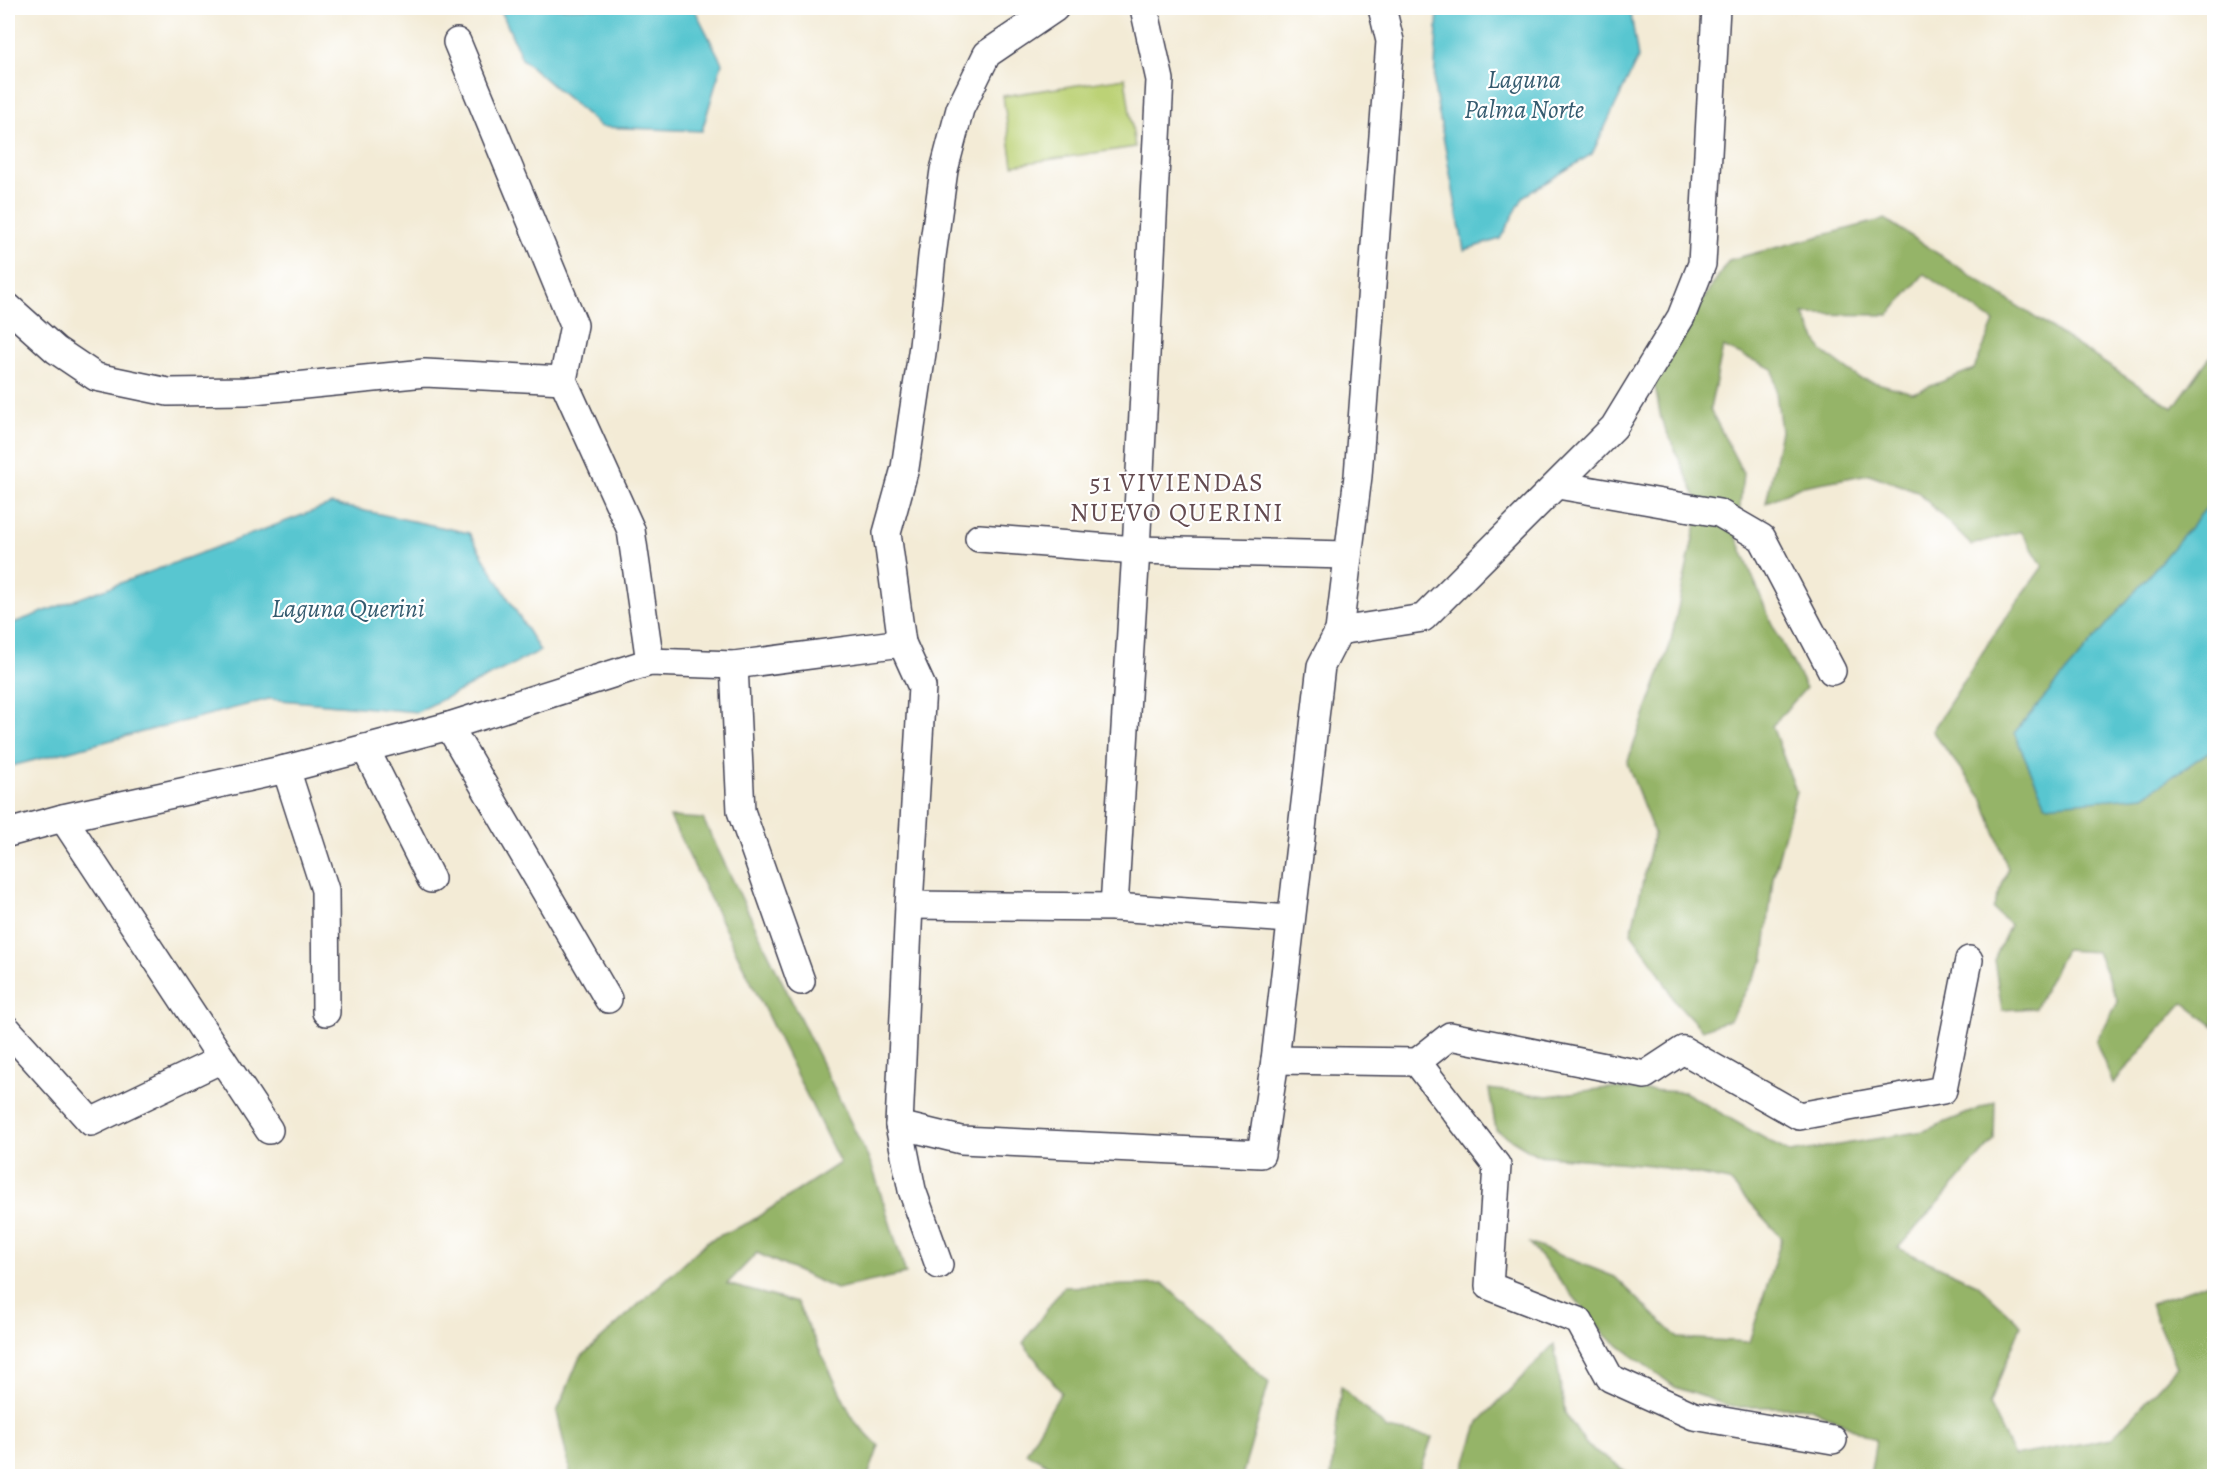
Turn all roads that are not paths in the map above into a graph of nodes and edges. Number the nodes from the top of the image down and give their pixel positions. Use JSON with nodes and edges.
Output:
{"nodes":[{"id":1,"x":1056,"y":8,"type":"edge"},
{"id":2,"x":1144,"y":8,"type":"edge"},
{"id":3,"x":1383,"y":8,"type":"edge"},
{"id":4,"x":1716,"y":8,"type":"edge"},
{"id":5,"x":457,"y":42,"type":"dead end"},
{"id":6,"x":8,"y":307,"type":"edge"},
{"id":7,"x":563,"y":380,"type":"junction"},
{"id":8,"x":1558,"y":484,"type":"junction"},
{"id":9,"x":979,"y":538,"type":"dead end"},
{"id":10,"x":1136,"y":550,"type":"junction"},
{"id":11,"x":1348,"y":555,"type":"junction"},
{"id":12,"x":1339,"y":631,"type":"junction"},
{"id":13,"x":902,"y":643,"type":"junction"},
{"id":14,"x":650,"y":662,"type":"junction"},
{"id":15,"x":734,"y":665,"type":"junction"},
{"id":16,"x":1833,"y":671,"type":"dead end"},
{"id":17,"x":449,"y":726,"type":"junction"},
{"id":18,"x":365,"y":748,"type":"junction"},
{"id":19,"x":286,"y":769,"type":"junction"},
{"id":20,"x":63,"y":818,"type":"junction"},
{"id":21,"x":8,"y":833,"type":"edge"},
{"id":22,"x":431,"y":879,"type":"dead end"},
{"id":23,"x":909,"y":905,"type":"junction"},
{"id":24,"x":1114,"y":907,"type":"junction"},
{"id":25,"x":1292,"y":919,"type":"junction"},
{"id":26,"x":1969,"y":960,"type":"dead end"},
{"id":27,"x":801,"y":981,"type":"dead end"},
{"id":28,"x":608,"y":999,"type":"dead end"},
{"id":29,"x":326,"y":1012,"type":"dead end"},
{"id":30,"x":8,"y":1030,"type":"edge"},
{"id":31,"x":222,"y":1059,"type":"junction"},
{"id":32,"x":1275,"y":1060,"type":"junction"},
{"id":33,"x":1416,"y":1062,"type":"junction"},
{"id":34,"x":898,"y":1125,"type":"junction"},
{"id":35,"x":269,"y":1130,"type":"dead end"},
{"id":36,"x":939,"y":1265,"type":"dead end"},
{"id":37,"x":1833,"y":1440,"type":"dead end"}],
"edges":[{"from":1,"to":13,"type":"street"},
{"from":2,"to":10,"type":"street"},
{"from":3,"to":11,"type":"street"},
{"from":4,"to":8,"type":"street"},
{"from":5,"to":7,"type":"street"},
{"from":6,"to":7,"type":"street"},
{"from":7,"to":14,"type":"street"},
{"from":8,"to":12,"type":"street"},
{"from":8,"to":16,"type":"street"},
{"from":9,"to":10,"type":"street"},
{"from":10,"to":11,"type":"street"},
{"from":10,"to":24,"type":"street"},
{"from":11,"to":12,"type":"street"},
{"from":12,"to":25,"type":"street"},
{"from":13,"to":15,"type":"street"},
{"from":13,"to":23,"type":"street"},
{"from":14,"to":15,"type":"street"},
{"from":14,"to":17,"type":"street"},
{"from":15,"to":27,"type":"street"},
{"from":17,"to":18,"type":"street"},
{"from":17,"to":28,"type":"street"},
{"from":18,"to":19,"type":"street"},
{"from":18,"to":22,"type":"street"},
{"from":19,"to":20,"type":"street"},
{"from":19,"to":29,"type":"street"},
{"from":20,"to":21,"type":"street"},
{"from":20,"to":31,"type":"street"},
{"from":23,"to":24,"type":"street"},
{"from":23,"to":34,"type":"street"},
{"from":24,"to":25,"type":"street"},
{"from":25,"to":32,"type":"street"},
{"from":26,"to":33,"type":"street"},
{"from":30,"to":31,"type":"street"},
{"from":31,"to":35,"type":"street"},
{"from":32,"to":33,"type":"street"},
{"from":32,"to":34,"type":"street"},
{"from":33,"to":37,"type":"street"},
{"from":34,"to":36,"type":"street"}]}
